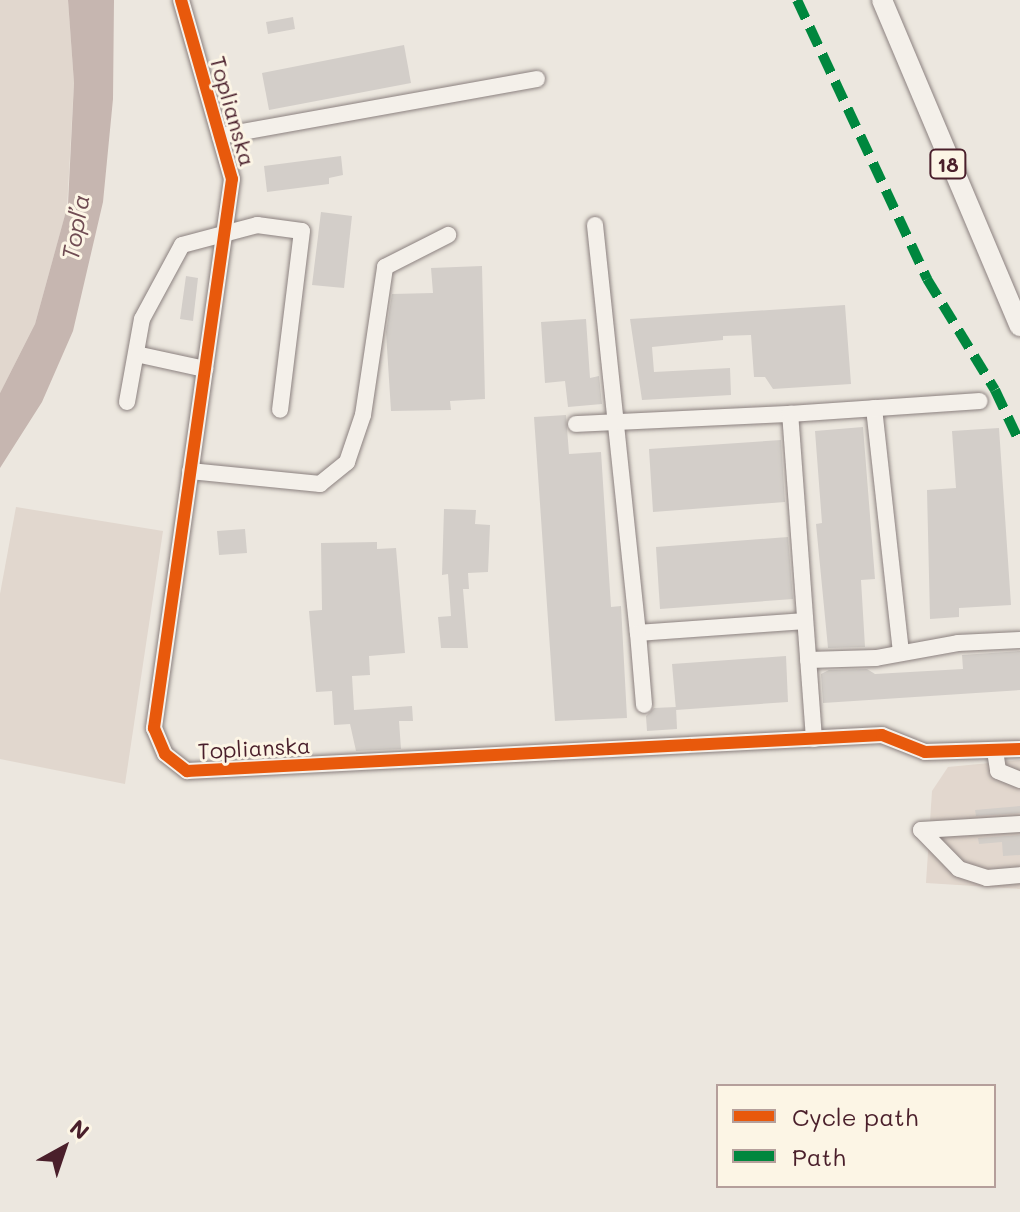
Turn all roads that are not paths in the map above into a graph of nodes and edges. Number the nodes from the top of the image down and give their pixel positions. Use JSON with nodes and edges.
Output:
{"nodes":[{"id":1,"x":181,"y":0,"type":"edge"},
{"id":2,"x":882,"y":0,"type":"edge"},
{"id":3,"x":537,"y":79,"type":"dead end"},
{"id":4,"x":220,"y":136,"type":"junction"},
{"id":5,"x":595,"y":225,"type":"dead end"},
{"id":6,"x":224,"y":234,"type":"junction"},
{"id":7,"x":448,"y":235,"type":"dead end"},
{"id":8,"x":1020,"y":326,"type":"edge"},
{"id":9,"x":136,"y":354,"type":"junction"},
{"id":10,"x":205,"y":369,"type":"junction"},
{"id":11,"x":980,"y":401,"type":"dead end"},
{"id":12,"x":127,"y":402,"type":"dead end"},
{"id":13,"x":874,"y":408,"type":"junction"},
{"id":14,"x":280,"y":410,"type":"dead end"},
{"id":15,"x":790,"y":414,"type":"junction"},
{"id":16,"x":616,"y":421,"type":"junction"},
{"id":17,"x":576,"y":424,"type":"dead end"},
{"id":18,"x":190,"y":471,"type":"junction"},
{"id":19,"x":805,"y":621,"type":"junction"},
{"id":20,"x":638,"y":633,"type":"junction"},
{"id":21,"x":1020,"y":640,"type":"edge"},
{"id":22,"x":901,"y":653,"type":"junction"},
{"id":23,"x":808,"y":660,"type":"junction"},
{"id":24,"x":644,"y":705,"type":"dead end"},
{"id":25,"x":814,"y":739,"type":"junction"},
{"id":26,"x":1020,"y":749,"type":"edge"},
{"id":27,"x":995,"y":751,"type":"junction"},
{"id":28,"x":1020,"y":780,"type":"edge"},
{"id":29,"x":1020,"y":824,"type":"edge"},
{"id":30,"x":1020,"y":875,"type":"edge"}],
"edges":[{"from":1,"to":4,"type":"street","name":"Toplianska"},
{"from":2,"to":8,"type":"main road","number":"18"},
{"from":3,"to":4,"type":"street"},
{"from":4,"to":6,"type":"street","name":"Toplianska"},
{"from":5,"to":16,"type":"street"},
{"from":6,"to":9,"type":"street"},
{"from":6,"to":10,"type":"street","name":"Toplianska"},
{"from":6,"to":14,"type":"street"},
{"from":7,"to":18,"type":"street"},
{"from":9,"to":10,"type":"street"},
{"from":9,"to":12,"type":"street"},
{"from":10,"to":18,"type":"street","name":"Toplianska"},
{"from":11,"to":13,"type":"street"},
{"from":13,"to":15,"type":"street"},
{"from":13,"to":22,"type":"street"},
{"from":15,"to":16,"type":"street"},
{"from":15,"to":19,"type":"street"},
{"from":16,"to":17,"type":"street"},
{"from":16,"to":20,"type":"street"},
{"from":18,"to":25,"type":"street","name":"Toplianska"},
{"from":19,"to":20,"type":"street"},
{"from":19,"to":23,"type":"street"},
{"from":20,"to":24,"type":"street"},
{"from":21,"to":22,"type":"street"},
{"from":22,"to":23,"type":"street"},
{"from":23,"to":25,"type":"street"},
{"from":25,"to":27,"type":"street","name":"Toplianska"},
{"from":26,"to":27,"type":"street","name":"Toplianska"},
{"from":27,"to":28,"type":"street"},
{"from":29,"to":30,"type":"street"}]}
